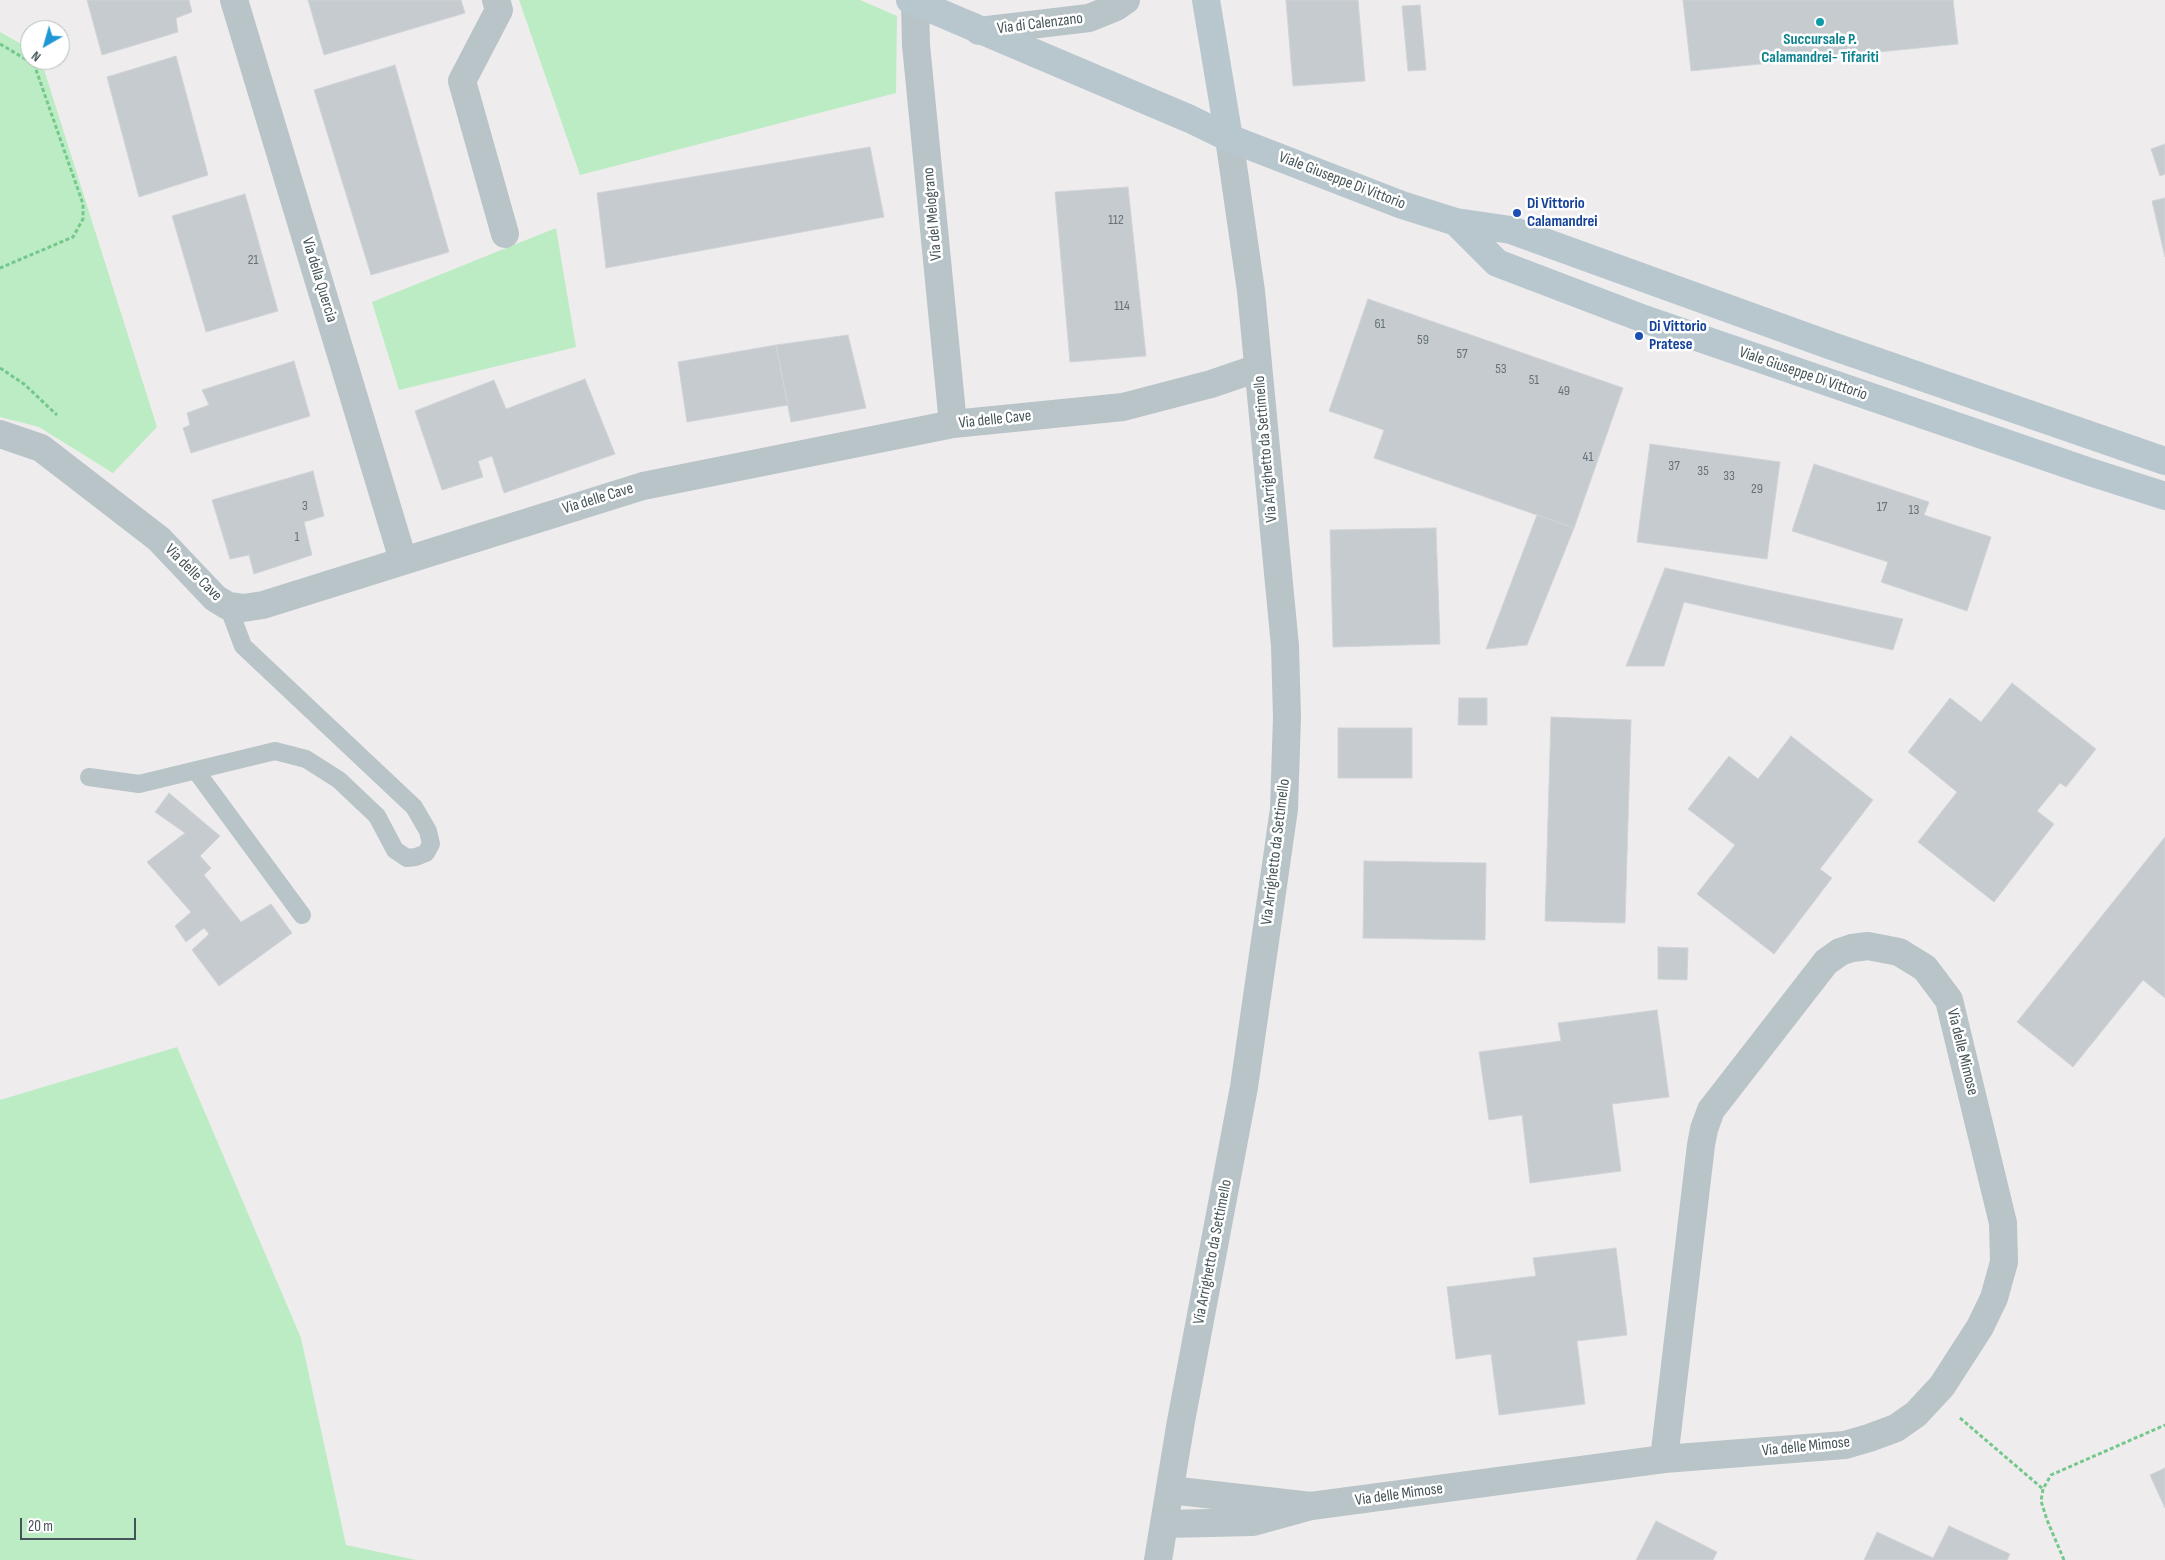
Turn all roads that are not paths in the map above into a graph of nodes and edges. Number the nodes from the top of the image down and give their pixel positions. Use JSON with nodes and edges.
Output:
{"nodes":[{"id":1,"x":234,"y":0,"type":"edge"},
{"id":2,"x":496,"y":0,"type":"edge"},
{"id":3,"x":1126,"y":0,"type":"edge"},
{"id":4,"x":1206,"y":0,"type":"edge"},
{"id":5,"x":912,"y":1,"type":"edge"},
{"id":6,"x":979,"y":31,"type":"junction"},
{"id":7,"x":1229,"y":138,"type":"junction"},
{"id":8,"x":1456,"y":222,"type":"junction"},
{"id":9,"x":505,"y":234,"type":"dead end"},
{"id":10,"x":1258,"y":368,"type":"junction"},
{"id":11,"x":953,"y":424,"type":"junction"},
{"id":12,"x":0,"y":434,"type":"edge"},
{"id":13,"x":2165,"y":461,"type":"edge"},
{"id":14,"x":2165,"y":496,"type":"edge"},
{"id":15,"x":403,"y":560,"type":"junction"},
{"id":16,"x":228,"y":606,"type":"junction"},
{"id":17,"x":196,"y":771,"type":"junction"},
{"id":18,"x":88,"y":777,"type":"dead end"},
{"id":19,"x":302,"y":915,"type":"dead end"},
{"id":20,"x":1664,"y":1459,"type":"junction"},
{"id":21,"x":1170,"y":1490,"type":"junction"},
{"id":22,"x":1311,"y":1506,"type":"junction"},
{"id":23,"x":1164,"y":1524,"type":"junction"},
{"id":24,"x":1158,"y":1560,"type":"edge"}],
"edges":[{"from":1,"to":15,"type":"street","name":"Via della Quercia"},
{"from":2,"to":9,"type":"street"},
{"from":3,"to":6,"type":"street","name":"Via di Calenzano"},
{"from":4,"to":7,"type":"main road"},
{"from":5,"to":6,"type":"main road","name":"Viale Giuseppe Di Vittorio"},
{"from":5,"to":11,"type":"street","name":"Via del Melograno"},
{"from":6,"to":7,"type":"main road","name":"Viale Giuseppe Di Vittorio"},
{"from":7,"to":8,"type":"main road","name":"Viale Giuseppe Di Vittorio"},
{"from":7,"to":10,"type":"street","name":"Via Arrighetto da Settimello"},
{"from":8,"to":13,"type":"main road","name":"Viale Giuseppe Di Vittorio"},
{"from":8,"to":14,"type":"main road","name":"Viale Giuseppe Di Vittorio"},
{"from":10,"to":11,"type":"street","name":"Via delle Cave"},
{"from":10,"to":21,"type":"street","name":"Via Arrighetto da Settimello"},
{"from":11,"to":15,"type":"street","name":"Via delle Cave"},
{"from":12,"to":16,"type":"street","name":"Via delle Cave"},
{"from":15,"to":16,"type":"street","name":"Via delle Cave"},
{"from":16,"to":17,"type":"lane"},
{"from":17,"to":18,"type":"lane"},
{"from":17,"to":19,"type":"lane"},
{"from":20,"to":20,"type":"street","name":"Via delle Mimose"},
{"from":20,"to":22,"type":"street","name":"Via delle Mimose"},
{"from":21,"to":22,"type":"street","name":"Via delle Mimose"},
{"from":21,"to":23,"type":"street","name":"Via Arrighetto da Settimello"},
{"from":22,"to":23,"type":"street","name":"Via delle Mimose"},
{"from":23,"to":24,"type":"street","name":"Via Arrighetto da Settimello"}]}
